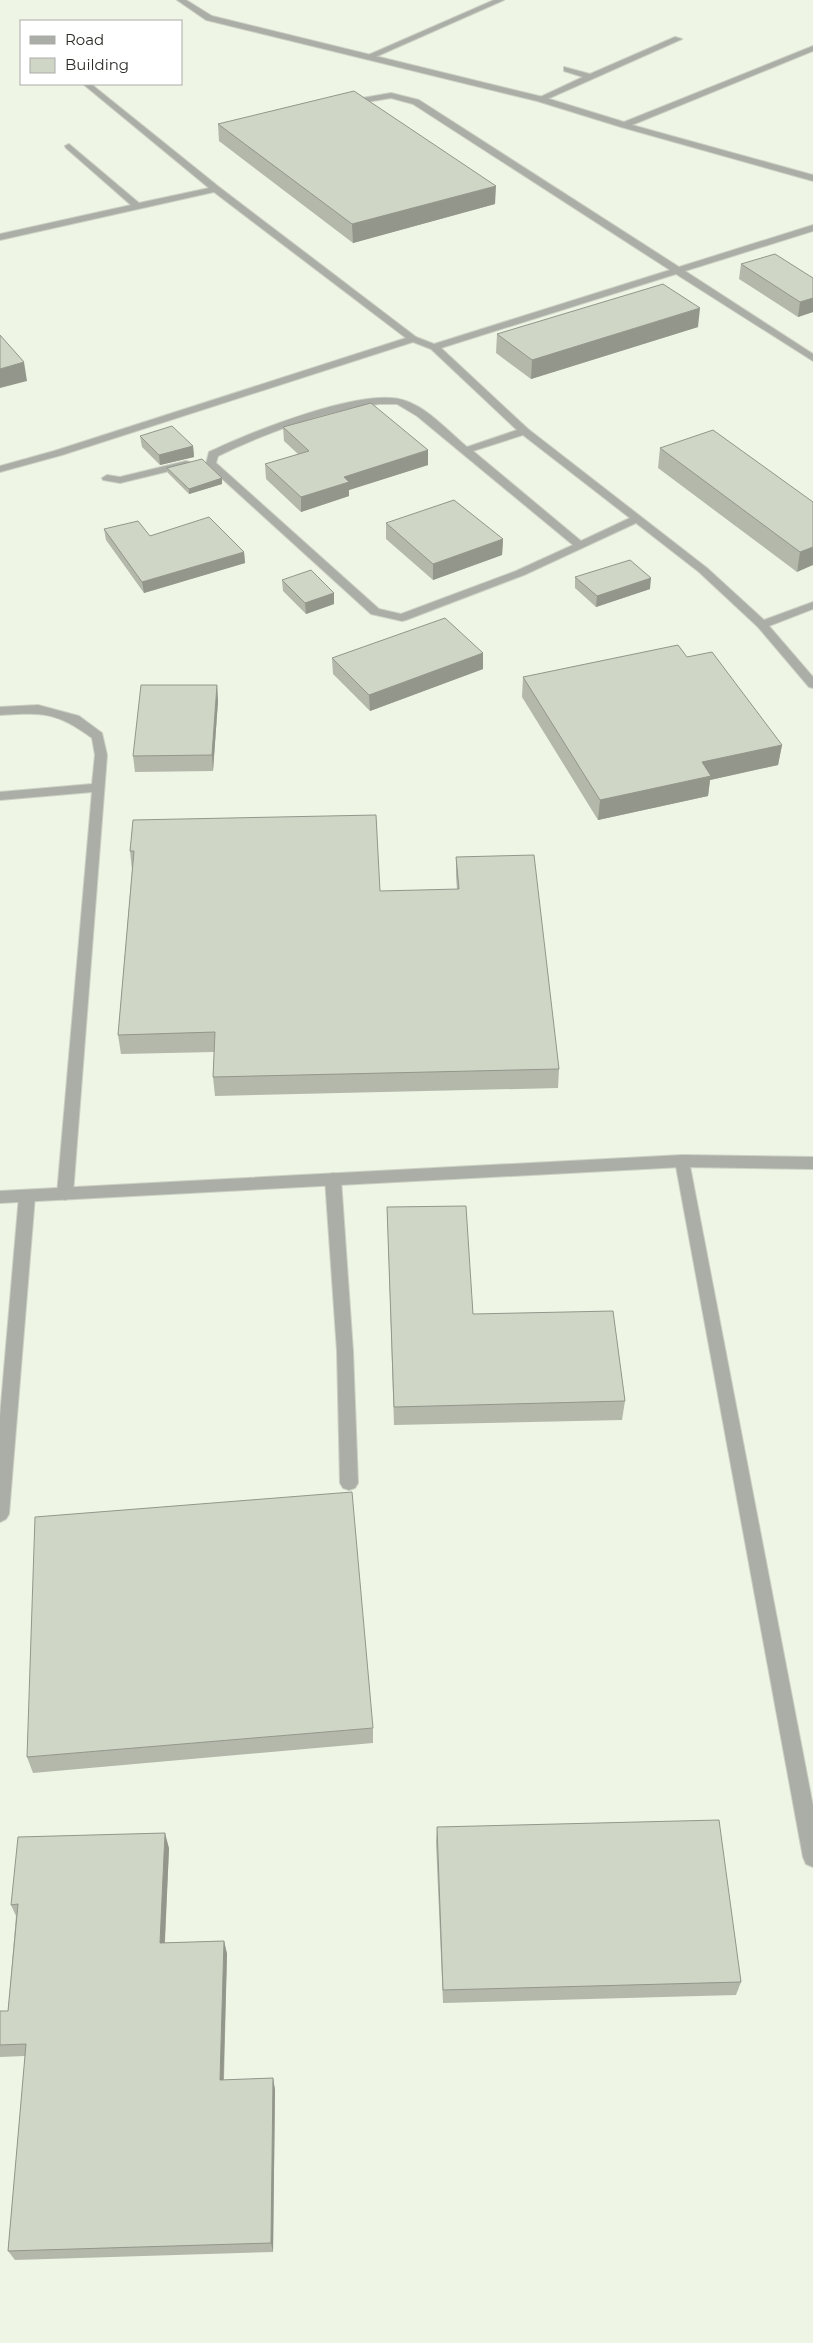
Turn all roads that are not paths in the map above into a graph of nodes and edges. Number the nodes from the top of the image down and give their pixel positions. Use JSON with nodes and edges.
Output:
{"nodes":[{"id":1,"x":181,"y":0,"type":"edge"},
{"id":2,"x":500,"y":0,"type":"edge"},
{"id":3,"x":678,"y":39,"type":"dead end"},
{"id":4,"x":813,"y":48,"type":"edge"},
{"id":5,"x":370,"y":56,"type":"junction"},
{"id":6,"x":566,"y":68,"type":"dead end"},
{"id":7,"x":590,"y":77,"type":"junction"},
{"id":8,"x":88,"y":85,"type":"edge"},
{"id":9,"x":540,"y":99,"type":"junction"},
{"id":10,"x":343,"y":104,"type":"edge"},
{"id":11,"x":624,"y":125,"type":"junction"},
{"id":12,"x":69,"y":146,"type":"dead end"},
{"id":13,"x":813,"y":178,"type":"edge"},
{"id":14,"x":216,"y":189,"type":"junction"},
{"id":15,"x":138,"y":206,"type":"junction"},
{"id":16,"x":813,"y":228,"type":"edge"},
{"id":17,"x":0,"y":237,"type":"edge"},
{"id":18,"x":679,"y":271,"type":"junction"},
{"id":19,"x":413,"y":340,"type":"junction"},
{"id":20,"x":434,"y":347,"type":"junction"},
{"id":21,"x":813,"y":358,"type":"edge"},
{"id":22,"x":524,"y":431,"type":"junction"},
{"id":23,"x":467,"y":450,"type":"junction"},
{"id":24,"x":202,"y":460,"type":"junction"},
{"id":25,"x":1,"y":468,"type":"edge"},
{"id":26,"x":107,"y":478,"type":"dead end"},
{"id":27,"x":637,"y":519,"type":"junction"},
{"id":28,"x":580,"y":545,"type":"junction"},
{"id":29,"x":813,"y":605,"type":"edge"},
{"id":30,"x":762,"y":625,"type":"junction"},
{"id":31,"x":813,"y":684,"type":"edge"},
{"id":32,"x":0,"y":711,"type":"edge"},
{"id":33,"x":99,"y":787,"type":"junction"},
{"id":34,"x":0,"y":796,"type":"edge"},
{"id":35,"x":682,"y":1161,"type":"junction"},
{"id":36,"x":813,"y":1163,"type":"edge"},
{"id":37,"x":333,"y":1179,"type":"junction"},
{"id":38,"x":65,"y":1194,"type":"junction"},
{"id":39,"x":27,"y":1196,"type":"junction"},
{"id":40,"x":0,"y":1197,"type":"edge"},
{"id":41,"x":349,"y":1483,"type":"dead end"},
{"id":42,"x":0,"y":1514,"type":"edge"},
{"id":43,"x":813,"y":1857,"type":"edge"}],
"edges":[{"from":1,"to":5,"type":"street"},
{"from":2,"to":5,"type":"street"},
{"from":3,"to":7,"type":"street"},
{"from":4,"to":11,"type":"street"},
{"from":5,"to":9,"type":"street"},
{"from":6,"to":7,"type":"street"},
{"from":7,"to":9,"type":"street"},
{"from":8,"to":14,"type":"street"},
{"from":9,"to":11,"type":"street"},
{"from":10,"to":18,"type":"street"},
{"from":11,"to":13,"type":"street"},
{"from":12,"to":15,"type":"street"},
{"from":14,"to":15,"type":"street"},
{"from":14,"to":19,"type":"street"},
{"from":15,"to":17,"type":"street"},
{"from":16,"to":18,"type":"street"},
{"from":18,"to":20,"type":"street"},
{"from":18,"to":21,"type":"street"},
{"from":19,"to":20,"type":"street"},
{"from":19,"to":25,"type":"street"},
{"from":20,"to":22,"type":"street"},
{"from":22,"to":23,"type":"street"},
{"from":22,"to":27,"type":"street"},
{"from":23,"to":24,"type":"street"},
{"from":23,"to":28,"type":"street"},
{"from":24,"to":26,"type":"street"},
{"from":24,"to":28,"type":"street"},
{"from":27,"to":28,"type":"street"},
{"from":27,"to":30,"type":"street"},
{"from":29,"to":30,"type":"street"},
{"from":30,"to":31,"type":"street"},
{"from":32,"to":33,"type":"street"},
{"from":33,"to":34,"type":"street"},
{"from":33,"to":38,"type":"street"},
{"from":35,"to":36,"type":"street"},
{"from":35,"to":37,"type":"street"},
{"from":35,"to":43,"type":"street"},
{"from":37,"to":38,"type":"street"},
{"from":37,"to":41,"type":"street"},
{"from":38,"to":39,"type":"street"},
{"from":39,"to":40,"type":"street"},
{"from":39,"to":42,"type":"street"}]}
